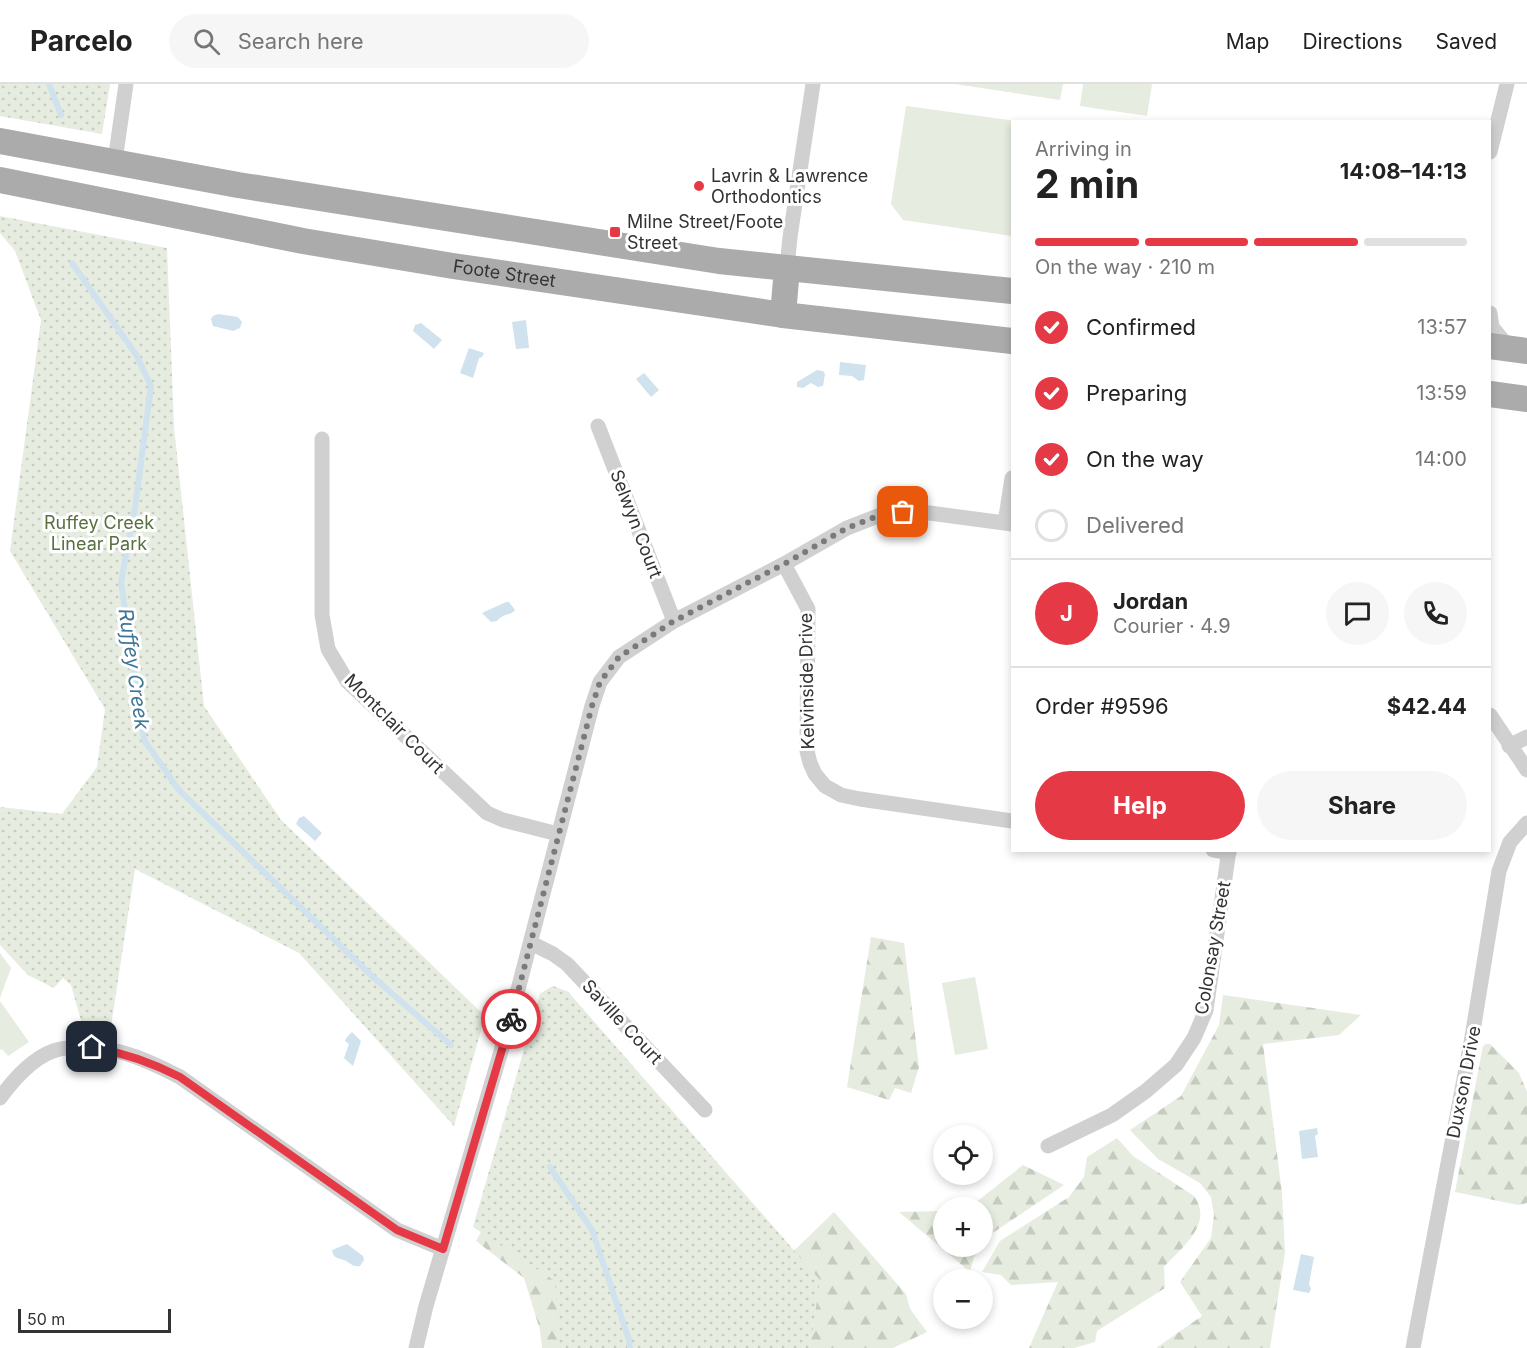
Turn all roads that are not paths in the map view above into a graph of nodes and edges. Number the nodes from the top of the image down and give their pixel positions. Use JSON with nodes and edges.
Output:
{"nodes":[{"id":1,"x":126,"y":84,"type":"edge"},
{"id":2,"x":813,"y":84,"type":"edge"},
{"id":3,"x":1507,"y":84,"type":"edge"},
{"id":4,"x":0,"y":141,"type":"edge"},
{"id":5,"x":1491,"y":148,"type":"edge"},
{"id":6,"x":115,"y":161,"type":"junction"},
{"id":7,"x":0,"y":180,"type":"edge"},
{"id":8,"x":108,"y":202,"type":"junction"},
{"id":9,"x":787,"y":268,"type":"junction"},
{"id":10,"x":1011,"y":291,"type":"edge"},
{"id":11,"x":783,"y":315,"type":"junction"},
{"id":12,"x":1491,"y":320,"type":"edge"},
{"id":13,"x":1011,"y":345,"type":"edge"},
{"id":14,"x":1509,"y":349,"type":"edge"},
{"id":15,"x":1491,"y":394,"type":"edge"},
{"id":16,"x":1527,"y":399,"type":"edge"},
{"id":17,"x":598,"y":426,"type":"dead end"},
{"id":18,"x":322,"y":439,"type":"dead end"},
{"id":19,"x":1011,"y":493,"type":"edge"},
{"id":20,"x":1009,"y":523,"type":"edge"},
{"id":21,"x":784,"y":564,"type":"junction"},
{"id":22,"x":674,"y":621,"type":"junction"},
{"id":23,"x":1491,"y":717,"type":"edge"},
{"id":24,"x":1527,"y":737,"type":"edge"},
{"id":25,"x":1509,"y":746,"type":"junction"},
{"id":26,"x":1527,"y":770,"type":"edge"},
{"id":27,"x":1011,"y":821,"type":"edge"},
{"id":28,"x":1527,"y":824,"type":"edge"},
{"id":29,"x":558,"y":834,"type":"junction"},
{"id":30,"x":1229,"y":852,"type":"edge"},
{"id":31,"x":531,"y":943,"type":"junction"},
{"id":32,"x":0,"y":1098,"type":"edge"},
{"id":33,"x":705,"y":1110,"type":"dead end"},
{"id":34,"x":1048,"y":1146,"type":"dead end"},
{"id":35,"x":443,"y":1249,"type":"junction"},
{"id":36,"x":416,"y":1348,"type":"edge"},
{"id":37,"x":1413,"y":1348,"type":"edge"}],
"edges":[{"from":1,"to":6,"type":"street"},
{"from":2,"to":9,"type":"street"},
{"from":3,"to":5,"type":"street"},
{"from":4,"to":6,"type":"main road"},
{"from":6,"to":8,"type":"main road"},
{"from":6,"to":9,"type":"main road"},
{"from":7,"to":8,"type":"main road","name":"Foote Street"},
{"from":8,"to":11,"type":"main road","name":"Foote Street"},
{"from":9,"to":10,"type":"main road"},
{"from":9,"to":11,"type":"main road"},
{"from":11,"to":13,"type":"main road","name":"Foote Street"},
{"from":12,"to":14,"type":"street"},
{"from":15,"to":16,"type":"main road"},
{"from":17,"to":22,"type":"street","name":"Selwyn Court"},
{"from":18,"to":29,"type":"street","name":"Montclair Court"},
{"from":19,"to":20,"type":"street"},
{"from":20,"to":21,"type":"street"},
{"from":21,"to":22,"type":"street"},
{"from":21,"to":27,"type":"street","name":"Kelvinside Drive"},
{"from":22,"to":29,"type":"street"},
{"from":23,"to":25,"type":"street"},
{"from":24,"to":25,"type":"street"},
{"from":25,"to":26,"type":"street"},
{"from":28,"to":37,"type":"street","name":"Duxson Drive"},
{"from":29,"to":31,"type":"street"},
{"from":30,"to":34,"type":"street","name":"Colonsay Street"},
{"from":31,"to":33,"type":"street","name":"Saville Court"},
{"from":31,"to":35,"type":"street"},
{"from":32,"to":35,"type":"street"},
{"from":35,"to":36,"type":"street"}]}
